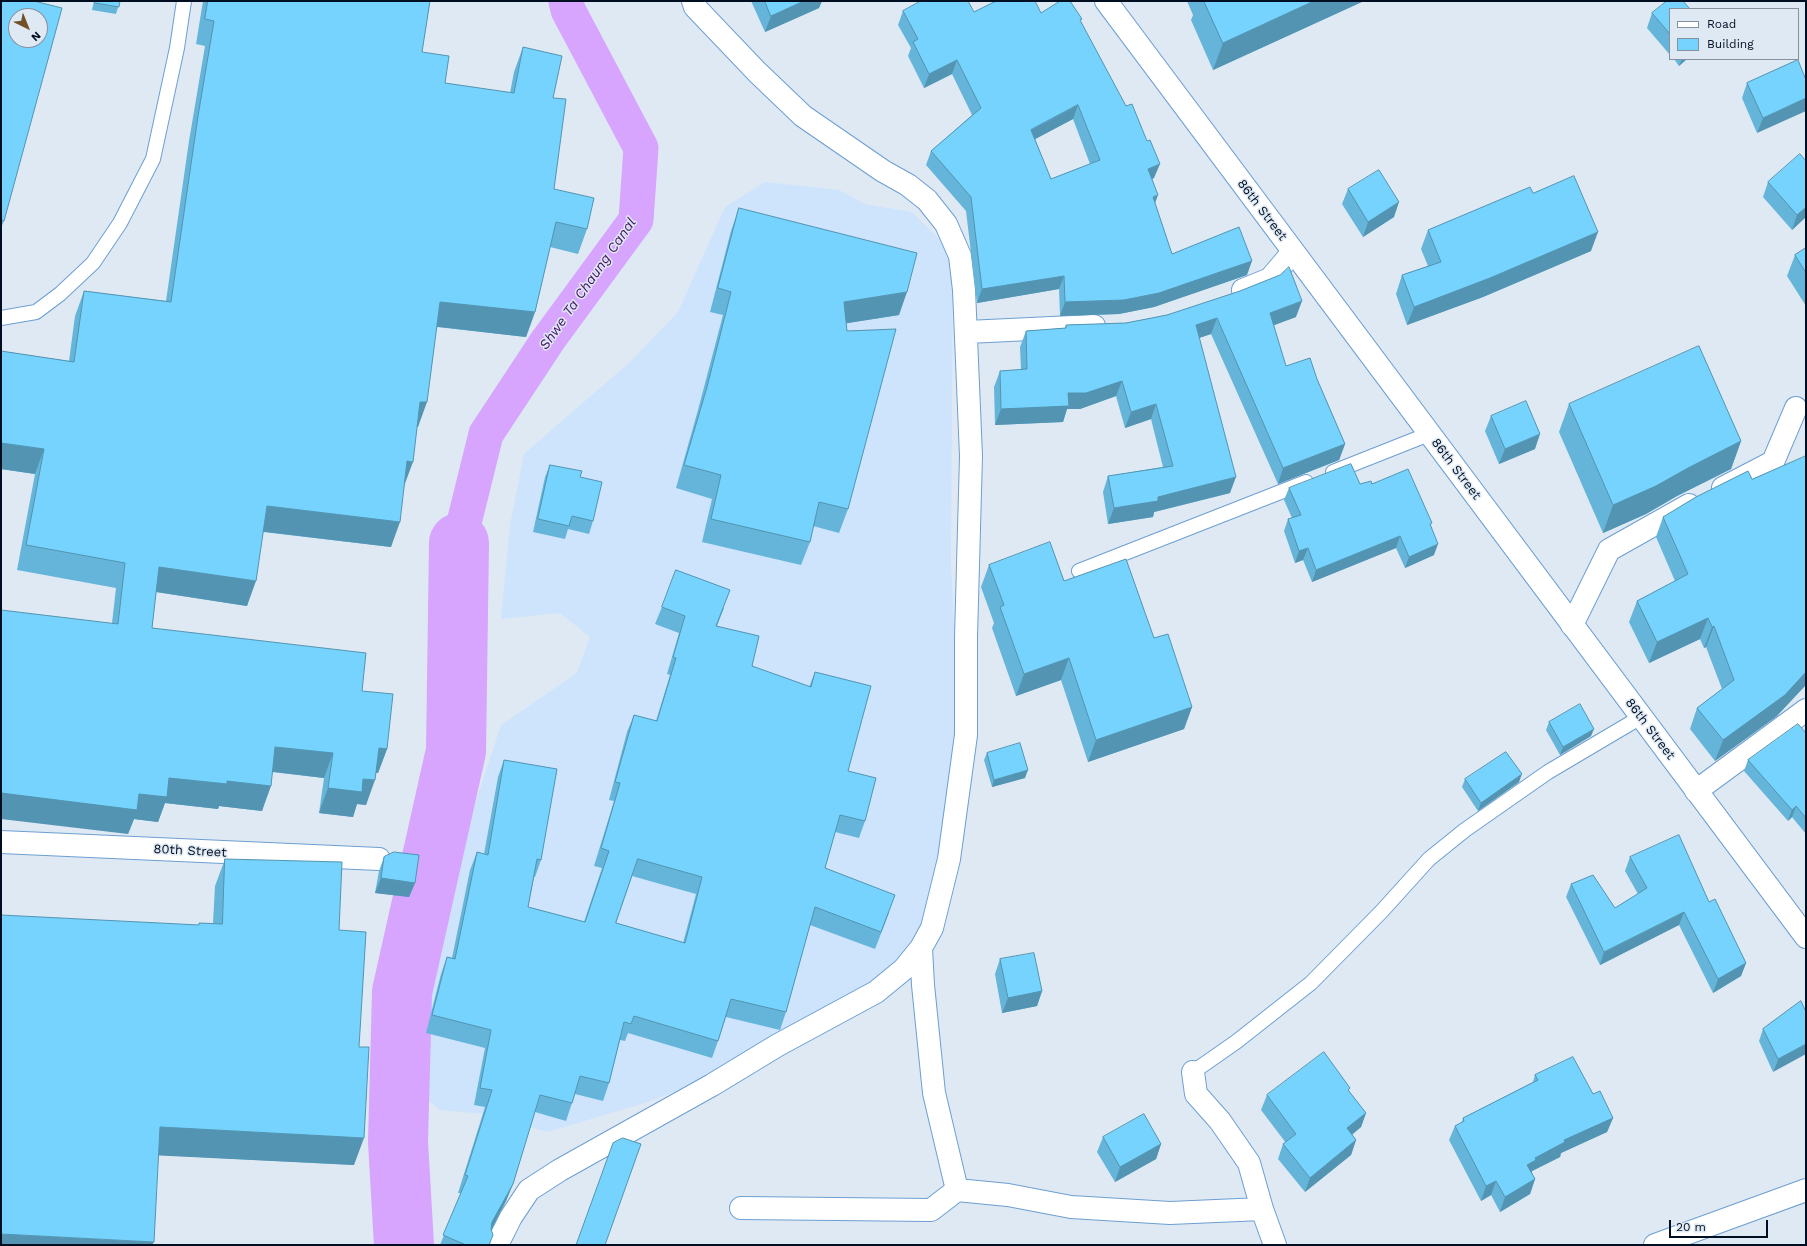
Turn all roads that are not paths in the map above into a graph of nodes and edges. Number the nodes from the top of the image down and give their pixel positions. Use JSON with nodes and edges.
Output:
{"nodes":[{"id":1,"x":184,"y":1,"type":"edge"},
{"id":2,"x":693,"y":1,"type":"edge"},
{"id":3,"x":1106,"y":1,"type":"edge"},
{"id":4,"x":1293,"y":252,"type":"junction"},
{"id":5,"x":1222,"y":297,"type":"edge"},
{"id":6,"x":1,"y":318,"type":"edge"},
{"id":7,"x":1114,"y":326,"type":"edge"},
{"id":8,"x":967,"y":332,"type":"junction"},
{"id":9,"x":1796,"y":408,"type":"dead end"},
{"id":10,"x":1429,"y":434,"type":"junction"},
{"id":11,"x":1079,"y":571,"type":"dead end"},
{"id":12,"x":1572,"y":625,"type":"junction"},
{"id":13,"x":1806,"y":710,"type":"edge"},
{"id":14,"x":1641,"y":717,"type":"junction"},
{"id":15,"x":1696,"y":791,"type":"junction"},
{"id":16,"x":1,"y":842,"type":"edge"},
{"id":17,"x":379,"y":859,"type":"dead end"},
{"id":18,"x":1806,"y":937,"type":"edge"},
{"id":19,"x":921,"y":948,"type":"junction"},
{"id":20,"x":1193,"y":1072,"type":"joint"},
{"id":21,"x":957,"y":1190,"type":"junction"},
{"id":22,"x":1806,"y":1190,"type":"edge"},
{"id":23,"x":742,"y":1208,"type":"dead end"},
{"id":24,"x":1262,"y":1209,"type":"junction"},
{"id":25,"x":497,"y":1245,"type":"edge"},
{"id":26,"x":1275,"y":1245,"type":"edge"},
{"id":27,"x":1655,"y":1245,"type":"edge"}],
"edges":[{"from":1,"to":6,"type":"lane"},
{"from":2,"to":8,"type":"street"},
{"from":3,"to":4,"type":"street","name":"86th Street"},
{"from":4,"to":5,"type":"street"},
{"from":4,"to":10,"type":"street","name":"86th Street"},
{"from":7,"to":8,"type":"street"},
{"from":8,"to":19,"type":"street"},
{"from":9,"to":12,"type":"street"},
{"from":10,"to":11,"type":"lane"},
{"from":10,"to":12,"type":"street","name":"86th Street"},
{"from":12,"to":14,"type":"street","name":"86th Street"},
{"from":13,"to":15,"type":"street"},
{"from":14,"to":15,"type":"street","name":"86th Street"},
{"from":14,"to":20,"type":"lane"},
{"from":15,"to":18,"type":"street","name":"86th Street"},
{"from":16,"to":17,"type":"street","name":"80th Street"},
{"from":19,"to":21,"type":"street"},
{"from":19,"to":25,"type":"street"},
{"from":20,"to":24,"type":"street"},
{"from":21,"to":23,"type":"street"},
{"from":21,"to":24,"type":"street"},
{"from":22,"to":27,"type":"street"},
{"from":24,"to":26,"type":"street"}]}
